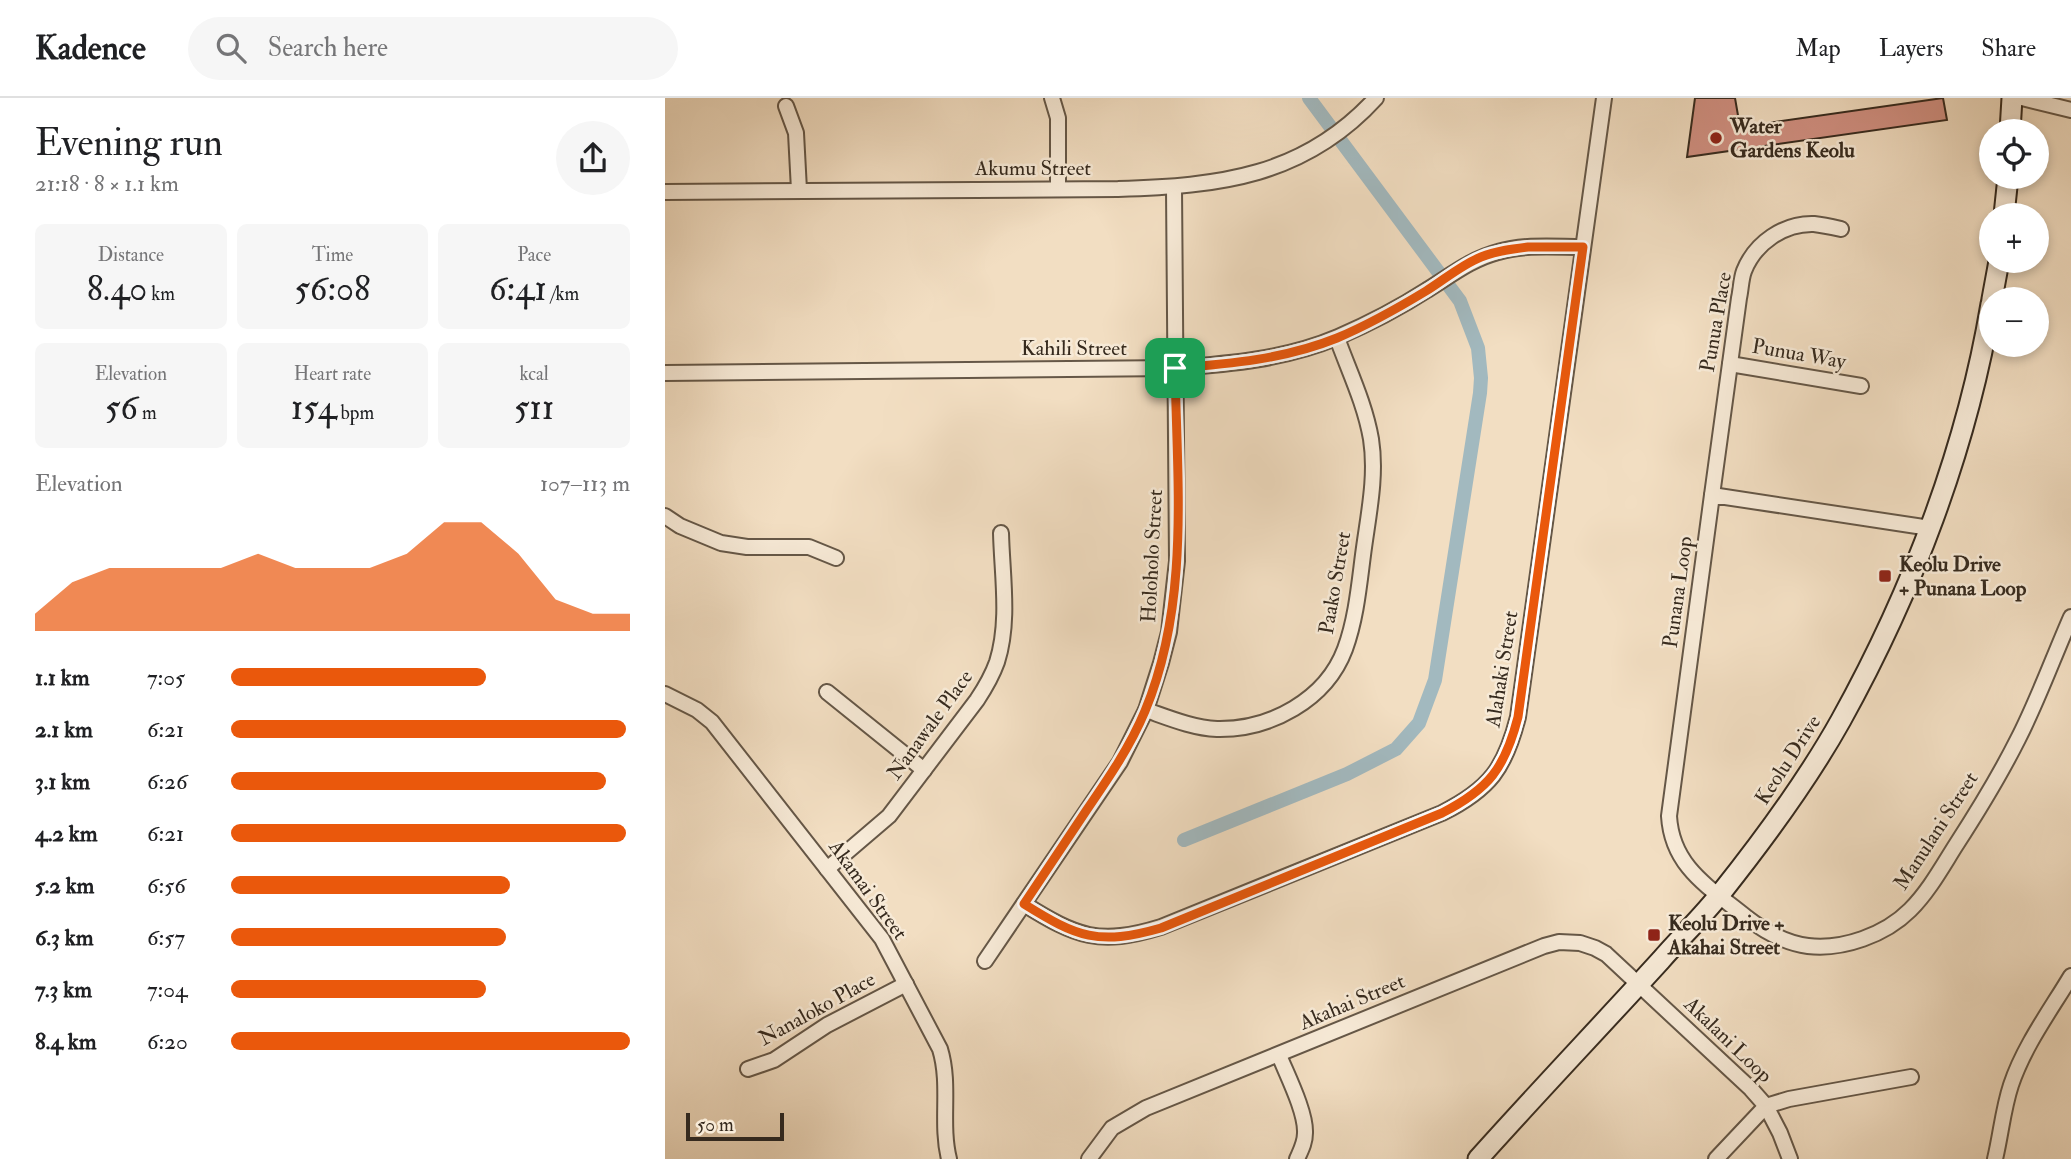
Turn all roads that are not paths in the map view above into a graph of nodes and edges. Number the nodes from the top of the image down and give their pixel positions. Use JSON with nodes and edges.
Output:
{"nodes":[{"id":1,"x":1052,"y":98,"type":"edge"},
{"id":2,"x":1604,"y":98,"type":"edge"},
{"id":3,"x":2012,"y":98,"type":"edge"},
{"id":4,"x":2022,"y":98,"type":"edge"},
{"id":5,"x":1375,"y":99,"type":"edge"},
{"id":6,"x":786,"y":106,"type":"dead end"},
{"id":7,"x":2071,"y":110,"type":"edge"},
{"id":8,"x":2011,"y":119,"type":"edge"},
{"id":9,"x":1174,"y":188,"type":"junction"},
{"id":10,"x":1058,"y":189,"type":"junction"},
{"id":11,"x":799,"y":190,"type":"junction"},
{"id":12,"x":665,"y":192,"type":"edge"},
{"id":13,"x":1841,"y":229,"type":"dead end"},
{"id":14,"x":1583,"y":247,"type":"junction"},
{"id":15,"x":1337,"y":338,"type":"junction"},
{"id":16,"x":1980,"y":357,"type":"edge"},
{"id":17,"x":1730,"y":364,"type":"junction"},
{"id":18,"x":1175,"y":368,"type":"junction"},
{"id":19,"x":665,"y":373,"type":"edge"},
{"id":20,"x":1861,"y":386,"type":"dead end"},
{"id":21,"x":1712,"y":495,"type":"junction"},
{"id":22,"x":665,"y":516,"type":"edge"},
{"id":23,"x":1930,"y":528,"type":"junction"},
{"id":24,"x":1001,"y":533,"type":"dead end"},
{"id":25,"x":836,"y":558,"type":"dead end"},
{"id":26,"x":2071,"y":617,"type":"edge"},
{"id":27,"x":827,"y":692,"type":"dead end"},
{"id":28,"x":665,"y":694,"type":"edge"},
{"id":29,"x":1146,"y":710,"type":"junction"},
{"id":30,"x":924,"y":770,"type":"junction"},
{"id":31,"x":827,"y":869,"type":"junction"},
{"id":32,"x":1719,"y":895,"type":"junction"},
{"id":33,"x":1024,"y":904,"type":"junction"},
{"id":34,"x":985,"y":961,"type":"dead end"},
{"id":35,"x":2071,"y":976,"type":"edge"},
{"id":36,"x":906,"y":984,"type":"junction"},
{"id":37,"x":1639,"y":984,"type":"junction"},
{"id":38,"x":1279,"y":1055,"type":"junction"},
{"id":39,"x":748,"y":1069,"type":"dead end"},
{"id":40,"x":1911,"y":1077,"type":"dead end"},
{"id":41,"x":1766,"y":1106,"type":"junction"},
{"id":42,"x":949,"y":1159,"type":"edge"},
{"id":43,"x":1089,"y":1159,"type":"edge"},
{"id":44,"x":1297,"y":1159,"type":"edge"},
{"id":45,"x":1478,"y":1159,"type":"edge"},
{"id":46,"x":1716,"y":1159,"type":"edge"},
{"id":47,"x":1790,"y":1159,"type":"edge"},
{"id":48,"x":1995,"y":1159,"type":"edge"}],
"edges":[{"from":1,"to":10,"type":"street"},
{"from":2,"to":14,"type":"street","name":"Alahaki Street"},
{"from":3,"to":8,"type":"main road"},
{"from":4,"to":7,"type":"street"},
{"from":5,"to":9,"type":"street","name":"Akumu Street"},
{"from":6,"to":11,"type":"street"},
{"from":9,"to":10,"type":"street","name":"Akumu Street"},
{"from":9,"to":18,"type":"street","name":"Holoholo Street"},
{"from":10,"to":11,"type":"street","name":"Akumu Street"},
{"from":11,"to":12,"type":"street","name":"Akumu Street"},
{"from":13,"to":17,"type":"street","name":"Punua Place"},
{"from":14,"to":15,"type":"street","name":"Kahili Street"},
{"from":14,"to":33,"type":"street","name":"Alahaki Street"},
{"from":15,"to":18,"type":"street","name":"Kahili Street"},
{"from":15,"to":29,"type":"street","name":"Paako Street"},
{"from":16,"to":23,"type":"main road","name":"Keolu Drive"},
{"from":17,"to":20,"type":"street","name":"Punua Way"},
{"from":17,"to":21,"type":"street","name":"Punua Place"},
{"from":18,"to":19,"type":"street","name":"Kahili Street"},
{"from":18,"to":29,"type":"street","name":"Holoholo Street"},
{"from":21,"to":23,"type":"street"},
{"from":21,"to":32,"type":"street","name":"Punana Loop"},
{"from":22,"to":25,"type":"street"},
{"from":23,"to":32,"type":"main road","name":"Keolu Drive"},
{"from":24,"to":30,"type":"street","name":"Nanawale Place"},
{"from":26,"to":32,"type":"street","name":"Manulani Street"},
{"from":27,"to":30,"type":"street"},
{"from":28,"to":31,"type":"street","name":"Akamai Street"},
{"from":29,"to":33,"type":"street","name":"Holoholo Street"},
{"from":30,"to":31,"type":"street","name":"Nanawale Place"},
{"from":31,"to":36,"type":"street","name":"Akamai Street"},
{"from":32,"to":37,"type":"main road","name":"Keolu Drive"},
{"from":33,"to":34,"type":"street","name":"Holoholo Street"},
{"from":35,"to":48,"type":"street"},
{"from":36,"to":39,"type":"street","name":"Nanaloko Place"},
{"from":36,"to":42,"type":"street","name":"Akamai Street"},
{"from":37,"to":38,"type":"street","name":"Akahai Street"},
{"from":37,"to":41,"type":"street","name":"Akalani Loop"},
{"from":37,"to":45,"type":"main road","name":"Keolu Drive"},
{"from":38,"to":43,"type":"street","name":"Akahai Street"},
{"from":38,"to":44,"type":"street"},
{"from":40,"to":41,"type":"street"},
{"from":41,"to":46,"type":"street","name":"Akalani Loop"},
{"from":41,"to":47,"type":"street"}]}
